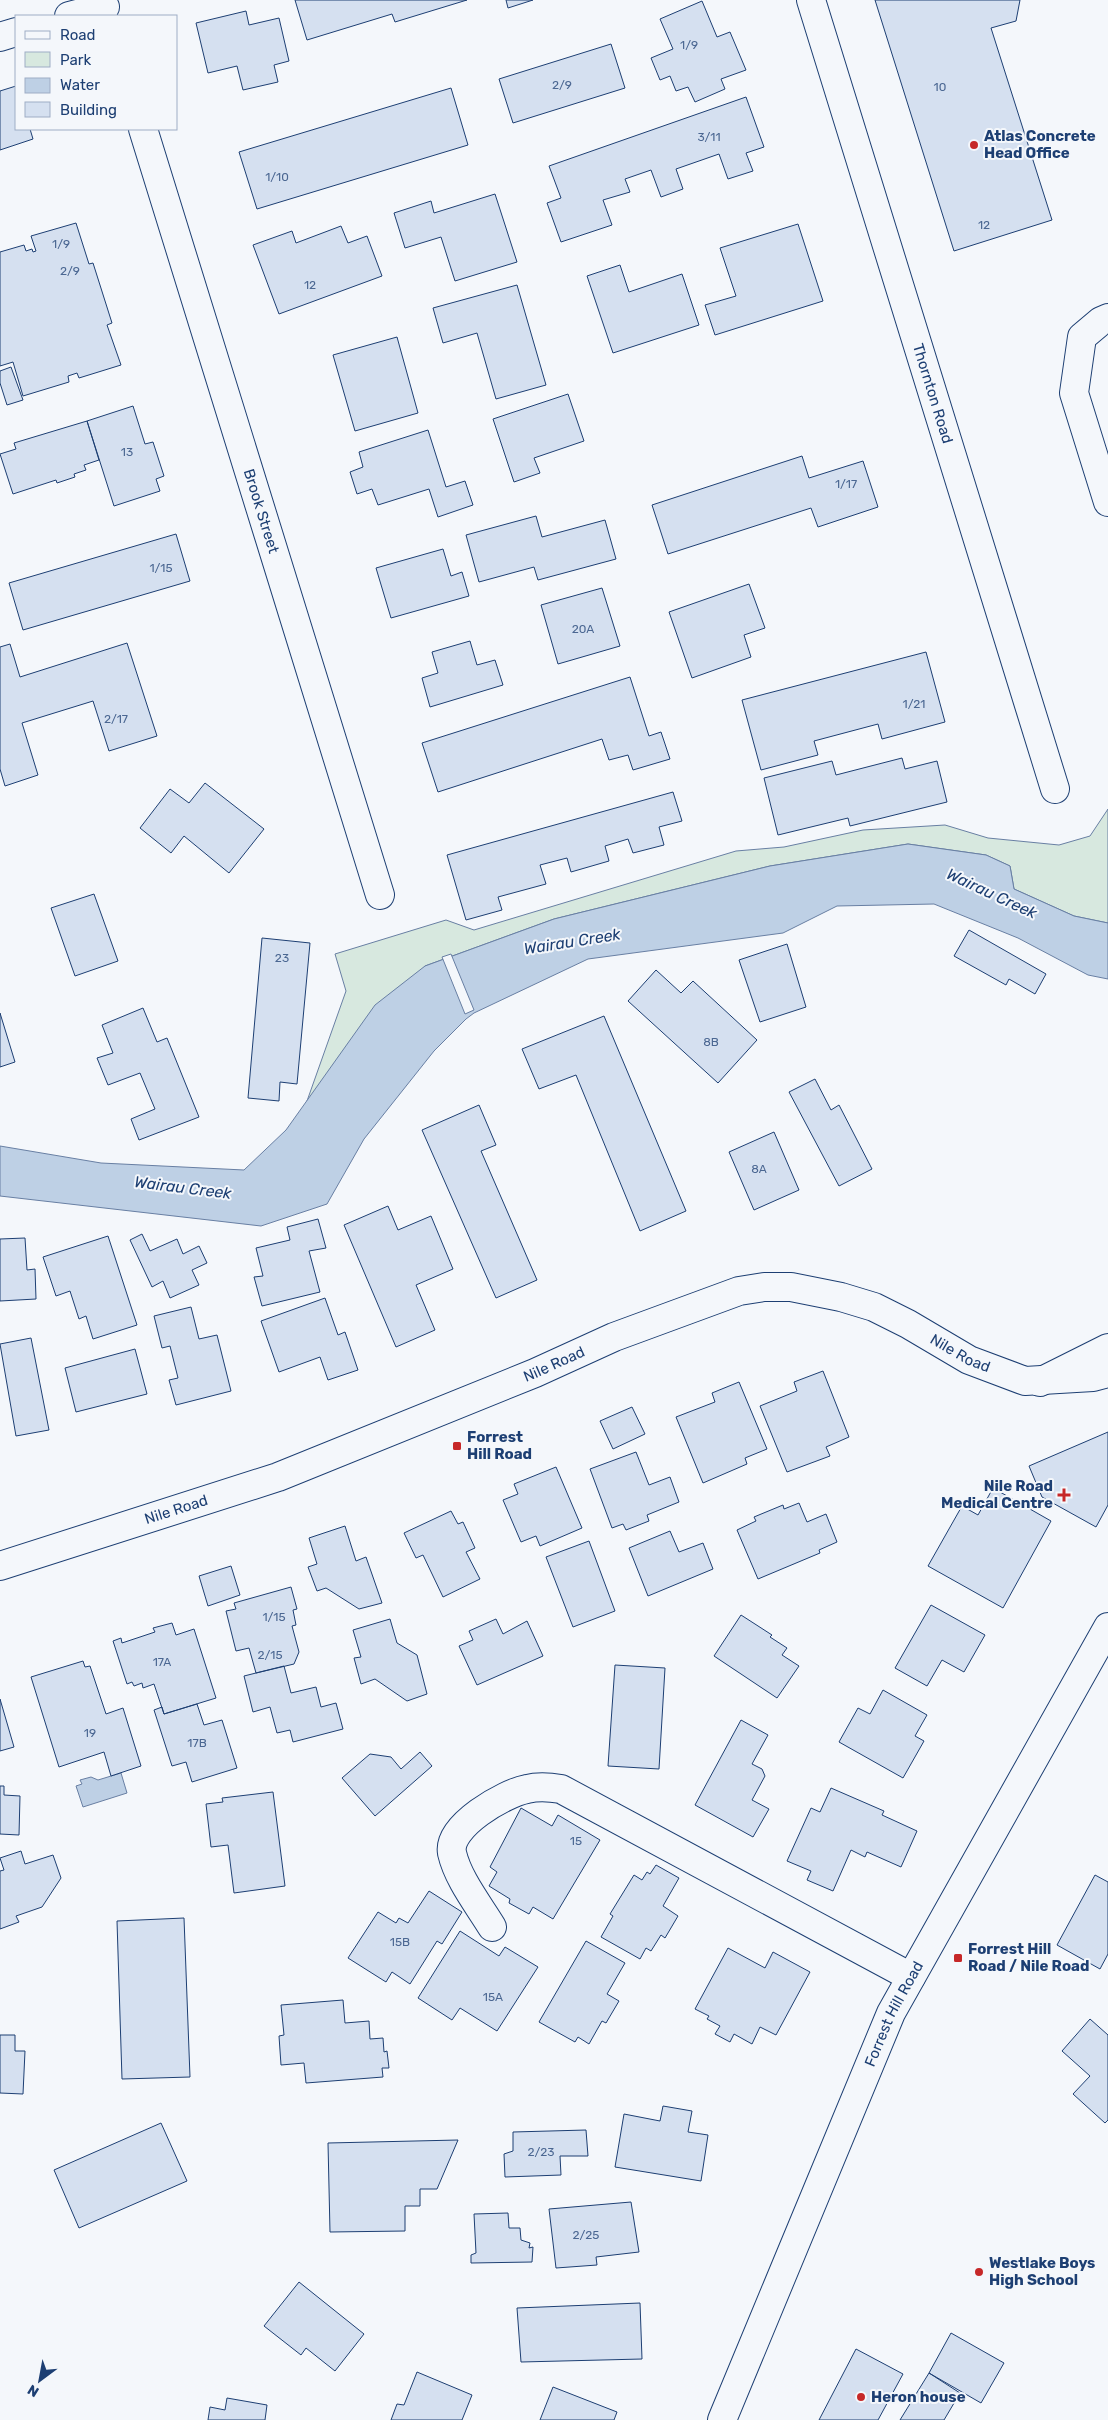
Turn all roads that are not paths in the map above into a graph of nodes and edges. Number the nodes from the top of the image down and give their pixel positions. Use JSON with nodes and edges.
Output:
{"nodes":[{"id":1,"x":811,"y":0,"type":"edge"},
{"id":2,"x":106,"y":8,"type":"edge"},
{"id":3,"x":74,"y":15,"type":"edge"},
{"id":4,"x":15,"y":32,"type":"edge"},
{"id":5,"x":0,"y":37,"type":"edge"},
{"id":6,"x":143,"y":130,"type":"edge"},
{"id":7,"x":1108,"y":318,"type":"edge"},
{"id":8,"x":1108,"y":502,"type":"edge"},
{"id":9,"x":1055,"y":789,"type":"dead end"},
{"id":10,"x":380,"y":895,"type":"dead end"},
{"id":11,"x":1108,"y":1348,"type":"edge"},
{"id":12,"x":1108,"y":1373,"type":"edge"},
{"id":13,"x":1040,"y":1382,"type":"junction"},
{"id":14,"x":0,"y":1566,"type":"edge"},
{"id":15,"x":1108,"y":1626,"type":"edge"},
{"id":16,"x":492,"y":1927,"type":"dead end"},
{"id":17,"x":911,"y":1977,"type":"junction"},
{"id":18,"x":722,"y":2420,"type":"edge"}],
"edges":[{"from":1,"to":9,"type":"street","name":"Thornton Road"},
{"from":2,"to":3,"type":"street"},
{"from":4,"to":5,"type":"street"},
{"from":6,"to":10,"type":"street","name":"Brook Street"},
{"from":7,"to":8,"type":"street"},
{"from":11,"to":13,"type":"street"},
{"from":12,"to":13,"type":"street","name":"Nile Road"},
{"from":13,"to":14,"type":"street","name":"Nile Road"},
{"from":15,"to":17,"type":"street","name":"Forrest Hill Road"},
{"from":16,"to":17,"type":"street"},
{"from":17,"to":18,"type":"street","name":"Forrest Hill Road"}]}
